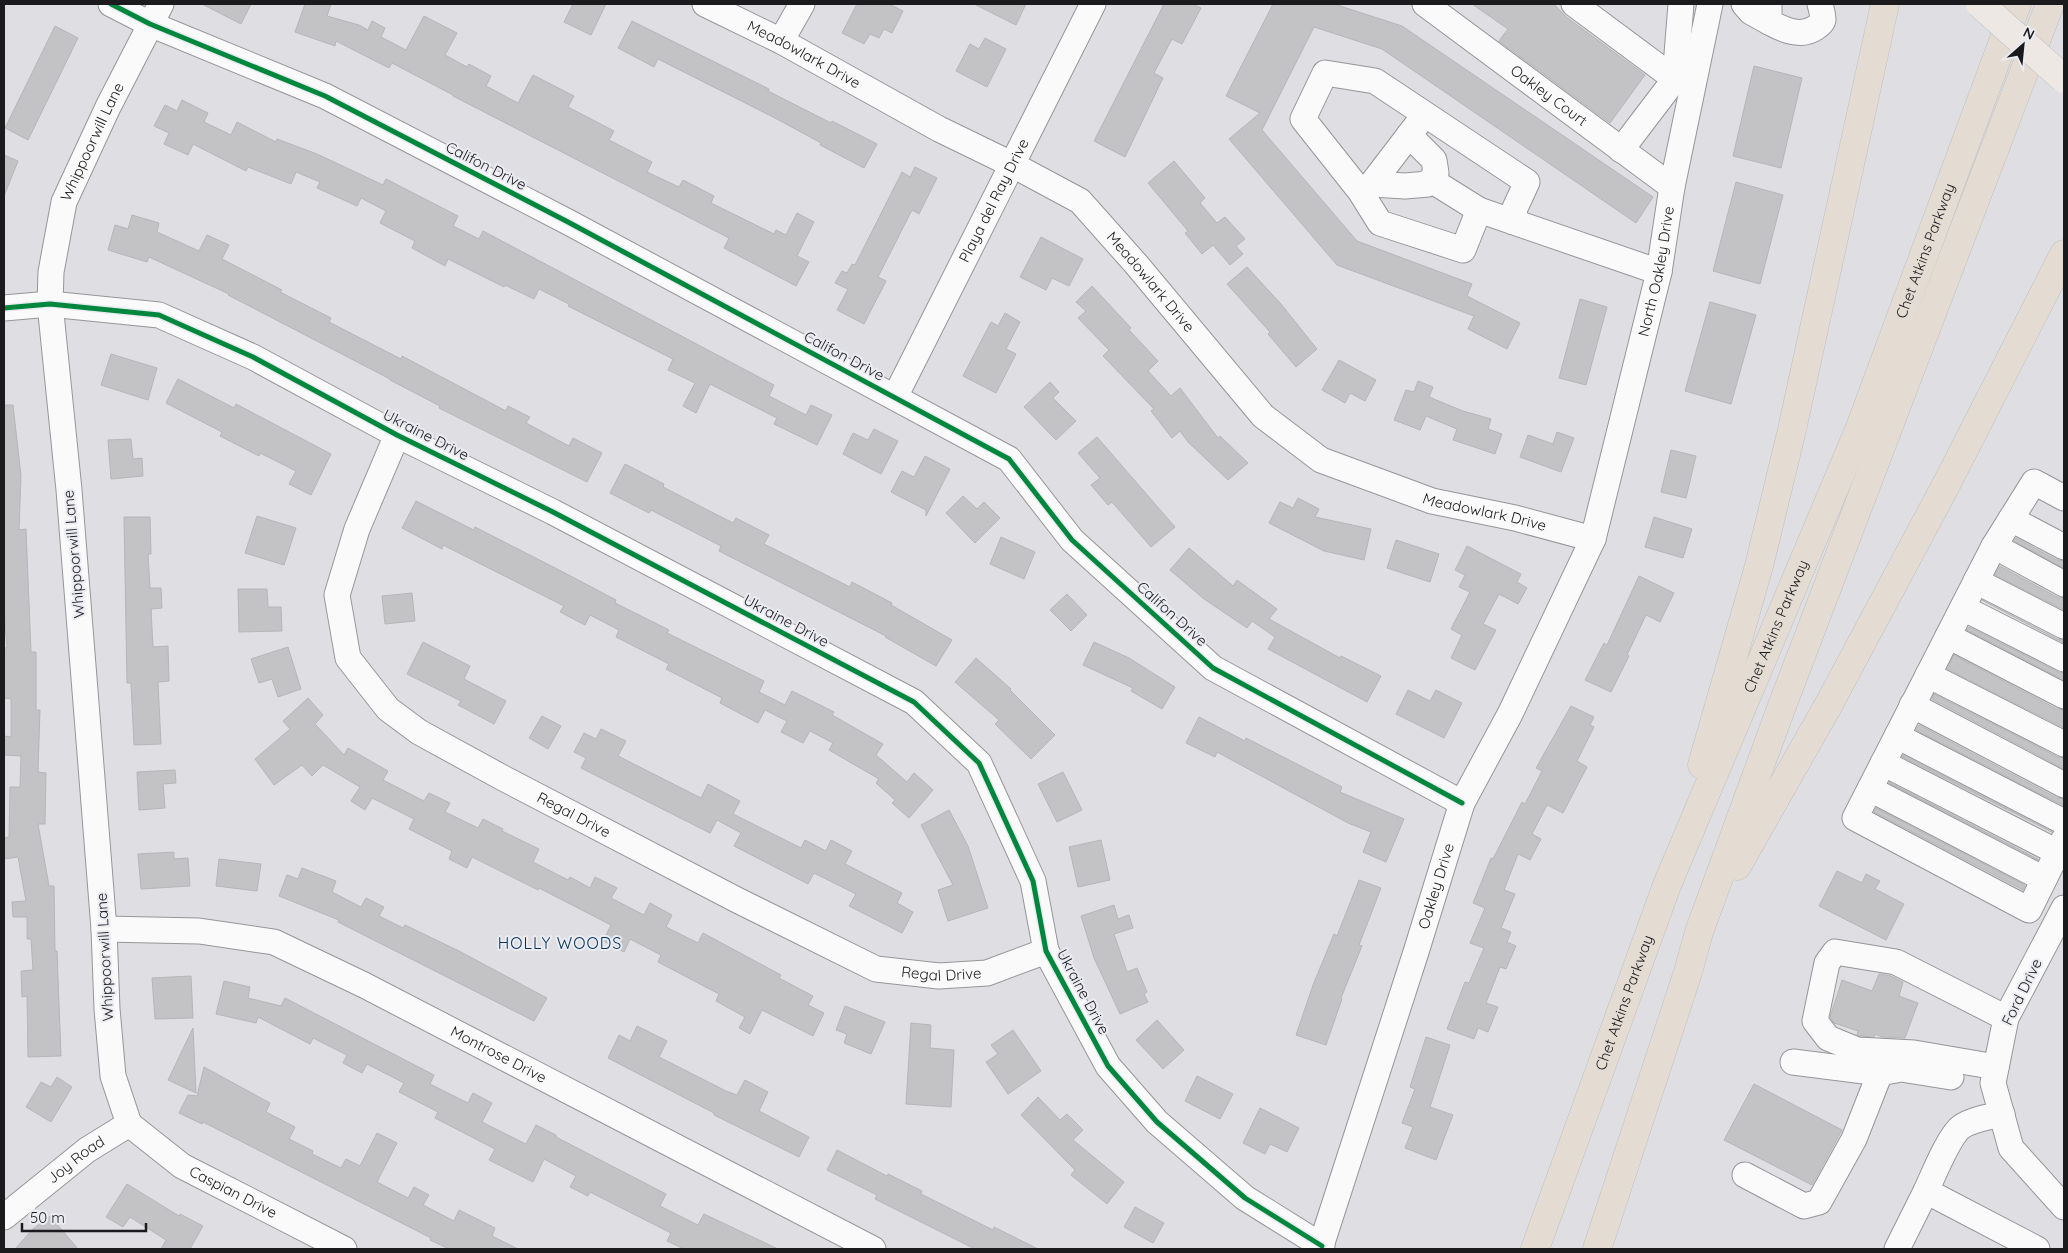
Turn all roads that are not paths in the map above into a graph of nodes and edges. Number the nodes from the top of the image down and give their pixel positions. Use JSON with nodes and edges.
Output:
{"nodes":[{"id":1,"x":110,"y":4,"type":"edge"},
{"id":2,"x":705,"y":4,"type":"edge"},
{"id":3,"x":802,"y":4,"type":"edge"},
{"id":4,"x":1093,"y":4,"type":"edge"},
{"id":5,"x":1424,"y":4,"type":"edge"},
{"id":6,"x":1574,"y":4,"type":"edge"},
{"id":7,"x":1681,"y":4,"type":"edge"},
{"id":8,"x":1710,"y":4,"type":"edge"},
{"id":9,"x":1744,"y":4,"type":"edge"},
{"id":10,"x":1886,"y":4,"type":"edge"},
{"id":11,"x":1980,"y":4,"type":"edge"},
{"id":12,"x":2016,"y":4,"type":"edge"},
{"id":13,"x":2050,"y":4,"type":"edge"},
{"id":14,"x":1826,"y":9,"type":"edge"},
{"id":15,"x":1769,"y":13,"type":"edge"},
{"id":16,"x":155,"y":14,"type":"edge"},
{"id":17,"x":782,"y":41,"type":"junction"},
{"id":18,"x":2064,"y":79,"type":"edge"},
{"id":19,"x":1684,"y":81,"type":"junction"},
{"id":20,"x":1424,"y":114,"type":"junction"},
{"id":21,"x":1409,"y":136,"type":"junction"},
{"id":22,"x":1621,"y":150,"type":"junction"},
{"id":23,"x":1011,"y":164,"type":"junction"},
{"id":24,"x":1431,"y":180,"type":"junction"},
{"id":25,"x":1672,"y":187,"type":"junction"},
{"id":26,"x":1368,"y":190,"type":"junction"},
{"id":27,"x":1479,"y":210,"type":"junction"},
{"id":28,"x":1512,"y":222,"type":"junction"},
{"id":29,"x":2064,"y":254,"type":"edge"},
{"id":30,"x":1659,"y":272,"type":"junction"},
{"id":31,"x":50,"y":304,"type":"junction"},
{"id":32,"x":4,"y":308,"type":"edge"},
{"id":33,"x":895,"y":397,"type":"junction"},
{"id":34,"x":396,"y":435,"type":"junction"},
{"id":35,"x":2064,"y":498,"type":"edge"},
{"id":36,"x":2011,"y":519,"type":"junction"},
{"id":37,"x":1594,"y":539,"type":"junction"},
{"id":38,"x":1994,"y":546,"type":"junction"},
{"id":39,"x":2064,"y":547,"type":"edge"},
{"id":40,"x":1976,"y":581,"type":"junction"},
{"id":41,"x":2064,"y":584,"type":"edge"},
{"id":42,"x":1963,"y":608,"type":"junction"},
{"id":43,"x":2064,"y":626,"type":"edge"},
{"id":44,"x":1948,"y":636,"type":"junction"},
{"id":45,"x":2064,"y":659,"type":"edge"},
{"id":46,"x":1928,"y":675,"type":"junction"},
{"id":47,"x":2064,"y":696,"type":"edge"},
{"id":48,"x":1912,"y":705,"type":"junction"},
{"id":49,"x":1897,"y":736,"type":"junction"},
{"id":50,"x":2064,"y":744,"type":"edge"},
{"id":51,"x":1883,"y":763,"type":"junction"},
{"id":52,"x":2064,"y":785,"type":"edge"},
{"id":53,"x":1870,"y":789,"type":"junction"},
{"id":54,"x":1462,"y":803,"type":"junction"},
{"id":55,"x":2064,"y":822,"type":"edge"},
{"id":56,"x":2061,"y":845,"type":"edge"},
{"id":57,"x":2044,"y":879,"type":"junction"},
{"id":58,"x":1667,"y":886,"type":"junction"},
{"id":59,"x":2064,"y":908,"type":"edge"},
{"id":60,"x":104,"y":929,"type":"junction"},
{"id":61,"x":1699,"y":932,"type":"junction"},
{"id":62,"x":1046,"y":952,"type":"junction"},
{"id":63,"x":2006,"y":1018,"type":"junction"},
{"id":64,"x":1793,"y":1062,"type":"dead end"},
{"id":65,"x":1880,"y":1073,"type":"junction"},
{"id":66,"x":1995,"y":1075,"type":"junction"},
{"id":67,"x":2002,"y":1114,"type":"junction"},
{"id":68,"x":129,"y":1124,"type":"junction"},
{"id":69,"x":1745,"y":1175,"type":"dead end"},
{"id":70,"x":1926,"y":1191,"type":"junction"},
{"id":71,"x":2064,"y":1207,"type":"edge"},
{"id":72,"x":4,"y":1217,"type":"edge"},
{"id":73,"x":1321,"y":1248,"type":"edge"},
{"id":74,"x":2033,"y":1248,"type":"edge"},
{"id":75,"x":344,"y":1249,"type":"edge"},
{"id":76,"x":873,"y":1249,"type":"edge"},
{"id":77,"x":1536,"y":1249,"type":"edge"},
{"id":78,"x":1597,"y":1249,"type":"edge"},
{"id":79,"x":1897,"y":1249,"type":"edge"}],
"edges":[{"from":1,"to":16,"type":"street","name":"Califon Drive"},
{"from":2,"to":17,"type":"street","name":"Meadowlark Drive"},
{"from":3,"to":17,"type":"street"},
{"from":4,"to":23,"type":"street","name":"Playa del Ray Drive"},
{"from":5,"to":22,"type":"street","name":"Oakley Court"},
{"from":6,"to":19,"type":"street"},
{"from":7,"to":19,"type":"street"},
{"from":8,"to":19,"type":"street","name":"North Oakley Drive"},
{"from":9,"to":15,"type":"street"},
{"from":10,"to":58,"type":"highway"},
{"from":11,"to":18,"type":"main road","bridge":true},
{"from":12,"to":58,"type":"highway","name":"Chet Atkins Parkway"},
{"from":13,"to":61,"type":"highway","name":"Chet Atkins Parkway"},
{"from":14,"to":15,"type":"street"},
{"from":16,"to":31,"type":"street","name":"Whippoorwill Lane"},
{"from":16,"to":33,"type":"street","name":"Califon Drive"},
{"from":17,"to":23,"type":"street","name":"Meadowlark Drive"},
{"from":19,"to":22,"type":"street"},
{"from":19,"to":25,"type":"street","name":"North Oakley Drive"},
{"from":20,"to":21,"type":"street"},
{"from":20,"to":26,"type":"street"},
{"from":20,"to":28,"type":"street"},
{"from":21,"to":24,"type":"street"},
{"from":21,"to":26,"type":"street"},
{"from":22,"to":25,"type":"street","name":"Oakley Court"},
{"from":23,"to":33,"type":"street","name":"Playa del Ray Drive"},
{"from":23,"to":37,"type":"street","name":"Meadowlark Drive"},
{"from":24,"to":26,"type":"street"},
{"from":24,"to":27,"type":"street"},
{"from":25,"to":30,"type":"street","name":"North Oakley Drive"},
{"from":26,"to":27,"type":"street"},
{"from":27,"to":28,"type":"street"},
{"from":28,"to":30,"type":"street"},
{"from":29,"to":61,"type":"highway"},
{"from":30,"to":37,"type":"street","name":"North Oakley Drive"},
{"from":31,"to":32,"type":"street","name":"Ukraine Drive"},
{"from":31,"to":34,"type":"street","name":"Ukraine Drive"},
{"from":31,"to":60,"type":"street","name":"Whippoorwill Lane"},
{"from":33,"to":54,"type":"street","name":"Califon Drive"},
{"from":34,"to":62,"type":"street","name":"Ukraine Drive"},
{"from":34,"to":62,"type":"street","name":"Regal Drive"},
{"from":35,"to":36,"type":"street"},
{"from":36,"to":38,"type":"street"},
{"from":36,"to":39,"type":"street"},
{"from":37,"to":54,"type":"street","name":"Oakley Drive"},
{"from":38,"to":40,"type":"street"},
{"from":38,"to":41,"type":"street"},
{"from":40,"to":42,"type":"street"},
{"from":40,"to":43,"type":"street"},
{"from":42,"to":44,"type":"street"},
{"from":42,"to":45,"type":"street"},
{"from":44,"to":46,"type":"street"},
{"from":44,"to":47,"type":"street"},
{"from":46,"to":48,"type":"street"},
{"from":46,"to":50,"type":"street"},
{"from":48,"to":49,"type":"street"},
{"from":48,"to":52,"type":"street"},
{"from":49,"to":51,"type":"street"},
{"from":49,"to":55,"type":"street"},
{"from":51,"to":53,"type":"street"},
{"from":51,"to":56,"type":"street"},
{"from":53,"to":57,"type":"street"},
{"from":53,"to":57,"type":"street"},
{"from":54,"to":73,"type":"street","name":"Oakley Drive"},
{"from":56,"to":57,"type":"street"},
{"from":58,"to":77,"type":"highway","name":"Chet Atkins Parkway"},
{"from":59,"to":63,"type":"street","name":"Ford Drive"},
{"from":60,"to":68,"type":"street","name":"Whippoorwill Lane"},
{"from":60,"to":76,"type":"street","name":"Montrose Drive"},
{"from":61,"to":78,"type":"highway","name":"Chet Atkins Parkway"},
{"from":62,"to":73,"type":"street","name":"Ukraine Drive"},
{"from":63,"to":66,"type":"street","name":"Ford Drive"},
{"from":63,"to":66,"type":"street"},
{"from":64,"to":65,"type":"street"},
{"from":65,"to":66,"type":"street"},
{"from":65,"to":69,"type":"street"},
{"from":66,"to":67,"type":"street","name":"Ford Drive"},
{"from":67,"to":70,"type":"street"},
{"from":67,"to":71,"type":"street","name":"Ford Drive"},
{"from":68,"to":72,"type":"street","name":"Joy Road"},
{"from":68,"to":75,"type":"street","name":"Caspian Drive"},
{"from":70,"to":74,"type":"street"},
{"from":70,"to":79,"type":"street"}]}
